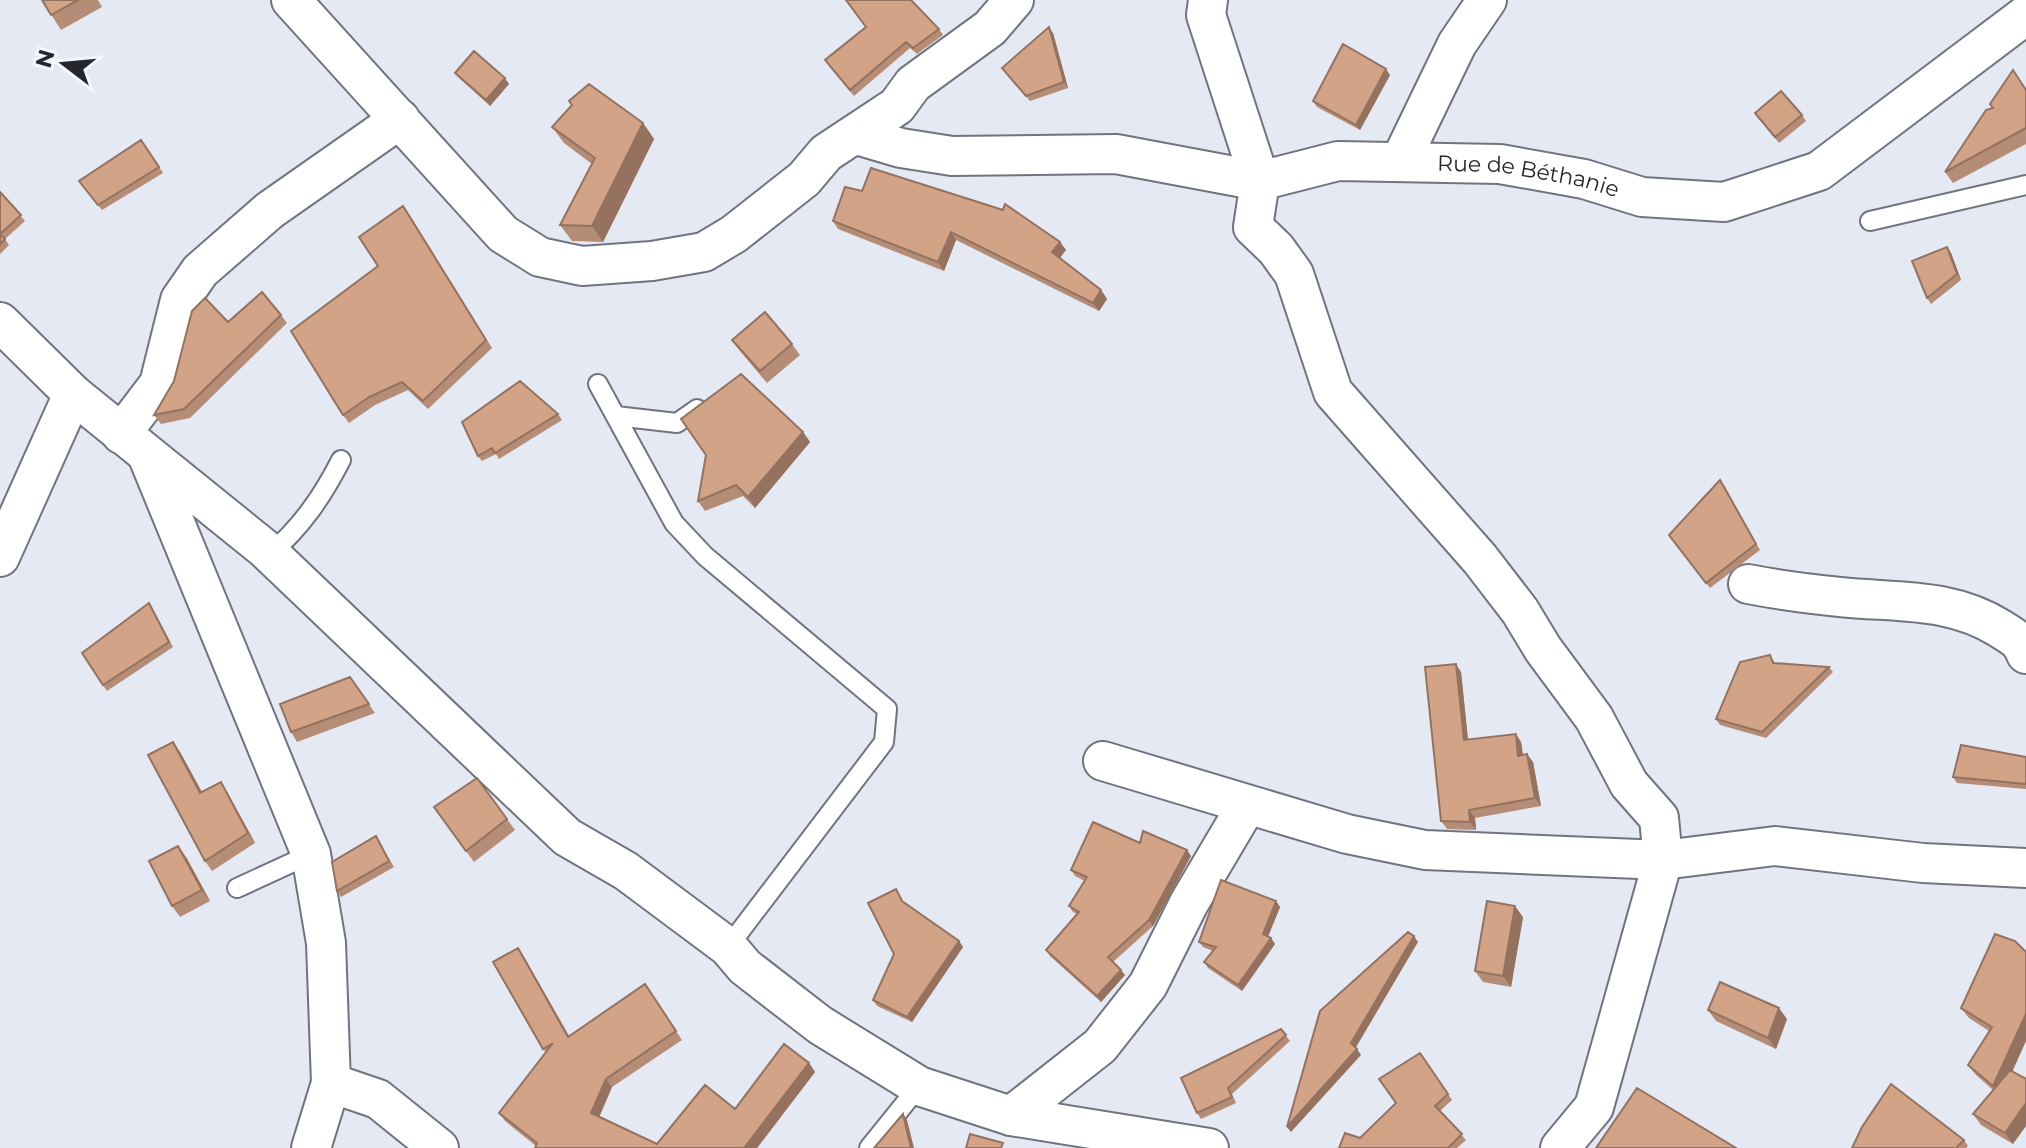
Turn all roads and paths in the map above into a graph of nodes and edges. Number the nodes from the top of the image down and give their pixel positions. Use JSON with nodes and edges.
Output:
{"nodes":[{"id":1,"x":1014,"y":0,"type":"edge"},
{"id":2,"x":1487,"y":0,"type":"edge"},
{"id":3,"x":1197,"y":5,"type":"edge"},
{"id":4,"x":314,"y":8,"type":"edge"},
{"id":5,"x":2026,"y":15,"type":"edge"},
{"id":6,"x":400,"y":119,"type":"junction"},
{"id":7,"x":857,"y":135,"type":"junction"},
{"id":8,"x":1400,"y":162,"type":"junction"},
{"id":9,"x":1260,"y":181,"type":"junction"},
{"id":10,"x":2026,"y":185,"type":"edge"},
{"id":11,"x":1870,"y":221,"type":"dead end"},
{"id":12,"x":0,"y":322,"type":"edge"},
{"id":13,"x":598,"y":384,"type":"dead end"},
{"id":14,"x":73,"y":394,"type":"junction"},
{"id":15,"x":697,"y":409,"type":"edge"},
{"id":16,"x":616,"y":416,"type":"junction"},
{"id":17,"x":134,"y":444,"type":"junction"},
{"id":18,"x":341,"y":460,"type":"dead end"},
{"id":19,"x":270,"y":554,"type":"junction"},
{"id":20,"x":0,"y":557,"type":"edge"},
{"id":21,"x":1748,"y":584,"type":"dead end"},
{"id":22,"x":2025,"y":644,"type":"edge"},
{"id":23,"x":1103,"y":761,"type":"dead end"},
{"id":24,"x":1247,"y":805,"type":"junction"},
{"id":25,"x":311,"y":854,"type":"junction"},
{"id":26,"x":1663,"y":860,"type":"junction"},
{"id":27,"x":2026,"y":868,"type":"edge"},
{"id":28,"x":237,"y":888,"type":"dead end"},
{"id":29,"x":728,"y":947,"type":"junction"},
{"id":30,"x":331,"y":1083,"type":"junction"},
{"id":31,"x":919,"y":1086,"type":"junction"},
{"id":32,"x":1011,"y":1116,"type":"junction"},
{"id":33,"x":311,"y":1148,"type":"edge"},
{"id":34,"x":439,"y":1148,"type":"edge"},
{"id":35,"x":869,"y":1148,"type":"edge"},
{"id":36,"x":1209,"y":1148,"type":"edge"},
{"id":37,"x":1560,"y":1148,"type":"edge"}],
"edges":[{"from":1,"to":7,"type":"street"},
{"from":2,"to":8,"type":"street"},
{"from":3,"to":9,"type":"street"},
{"from":4,"to":6,"type":"street"},
{"from":5,"to":8,"type":"street","name":"Rue de Béthanie"},
{"from":6,"to":7,"type":"street"},
{"from":6,"to":17,"type":"street"},
{"from":7,"to":9,"type":"street","name":"Rue de Béthanie"},
{"from":8,"to":9,"type":"street","name":"Rue de Béthanie"},
{"from":9,"to":26,"type":"street"},
{"from":10,"to":11,"type":"lane"},
{"from":12,"to":14,"type":"street"},
{"from":13,"to":16,"type":"lane"},
{"from":14,"to":17,"type":"street"},
{"from":14,"to":20,"type":"street"},
{"from":15,"to":16,"type":"lane"},
{"from":16,"to":29,"type":"lane"},
{"from":17,"to":19,"type":"street"},
{"from":17,"to":25,"type":"street"},
{"from":18,"to":19,"type":"lane"},
{"from":19,"to":29,"type":"street"},
{"from":21,"to":22,"type":"street"},
{"from":23,"to":24,"type":"street"},
{"from":24,"to":26,"type":"street"},
{"from":24,"to":32,"type":"street"},
{"from":25,"to":28,"type":"lane"},
{"from":25,"to":30,"type":"street"},
{"from":26,"to":27,"type":"street"},
{"from":26,"to":37,"type":"street"},
{"from":29,"to":31,"type":"street"},
{"from":30,"to":33,"type":"street"},
{"from":30,"to":34,"type":"street"},
{"from":31,"to":32,"type":"street"},
{"from":31,"to":35,"type":"lane"},
{"from":32,"to":36,"type":"street"}]}
